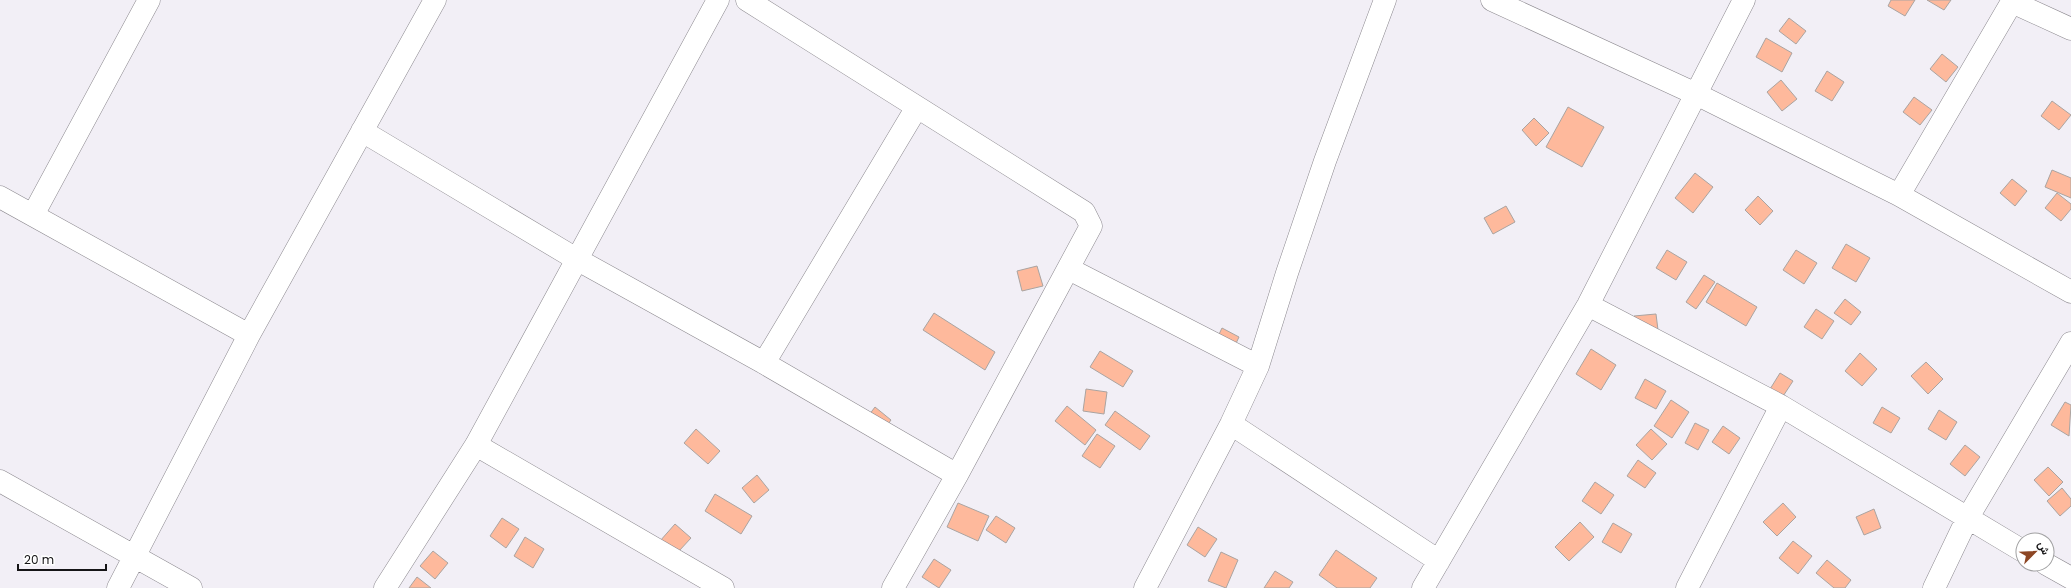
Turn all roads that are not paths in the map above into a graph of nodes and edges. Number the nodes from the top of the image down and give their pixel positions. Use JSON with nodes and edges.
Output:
{"nodes":[{"id":1,"x":149,"y":0,"type":"edge"},
{"id":2,"x":435,"y":0,"type":"edge"},
{"id":3,"x":718,"y":0,"type":"edge"},
{"id":4,"x":747,"y":0,"type":"edge"},
{"id":5,"x":1385,"y":0,"type":"edge"},
{"id":6,"x":1492,"y":0,"type":"edge"},
{"id":7,"x":1744,"y":0,"type":"edge"},
{"id":8,"x":2013,"y":1,"type":"edge"},
{"id":9,"x":2071,"y":29,"type":"edge"},
{"id":10,"x":1696,"y":94,"type":"junction"},
{"id":11,"x":917,"y":107,"type":"junction"},
{"id":12,"x":362,"y":131,"type":"junction"},
{"id":13,"x":1899,"y":195,"type":"junction"},
{"id":14,"x":0,"y":197,"type":"edge"},
{"id":15,"x":33,"y":215,"type":"junction"},
{"id":16,"x":578,"y":260,"type":"junction"},
{"id":17,"x":1068,"y":269,"type":"junction"},
{"id":18,"x":2071,"y":292,"type":"edge"},
{"id":19,"x":1588,"y":305,"type":"junction"},
{"id":20,"x":249,"y":335,"type":"junction"},
{"id":21,"x":2071,"y":344,"type":"edge"},
{"id":22,"x":764,"y":363,"type":"junction"},
{"id":23,"x":1258,"y":366,"type":"junction"},
{"id":24,"x":1781,"y":406,"type":"junction"},
{"id":25,"x":1231,"y":424,"type":"junction"},
{"id":26,"x":476,"y":445,"type":"junction"},
{"id":27,"x":958,"y":475,"type":"junction"},
{"id":28,"x":0,"y":481,"type":"edge"},
{"id":29,"x":1967,"y":518,"type":"junction"},
{"id":30,"x":2015,"y":546,"type":"edge"},
{"id":31,"x":135,"y":556,"type":"junction"},
{"id":32,"x":1439,"y":561,"type":"junction"},
{"id":33,"x":2055,"y":569,"type":"edge"},
{"id":34,"x":2071,"y":578,"type":"edge"},
{"id":35,"x":118,"y":588,"type":"edge"},
{"id":36,"x":191,"y":588,"type":"edge"},
{"id":37,"x":385,"y":588,"type":"edge"},
{"id":38,"x":723,"y":588,"type":"edge"},
{"id":39,"x":893,"y":588,"type":"edge"},
{"id":40,"x":1146,"y":588,"type":"edge"},
{"id":41,"x":1423,"y":588,"type":"edge"},
{"id":42,"x":1687,"y":588,"type":"edge"},
{"id":43,"x":1934,"y":588,"type":"edge"}],
"edges":[{"from":1,"to":15,"type":"street"},
{"from":2,"to":12,"type":"street"},
{"from":3,"to":16,"type":"street"},
{"from":4,"to":11,"type":"street"},
{"from":5,"to":23,"type":"street"},
{"from":6,"to":10,"type":"street"},
{"from":7,"to":10,"type":"street"},
{"from":8,"to":9,"type":"street"},
{"from":8,"to":13,"type":"street"},
{"from":10,"to":13,"type":"street"},
{"from":10,"to":19,"type":"street"},
{"from":11,"to":17,"type":"street"},
{"from":11,"to":22,"type":"street"},
{"from":12,"to":16,"type":"street"},
{"from":12,"to":20,"type":"street"},
{"from":13,"to":18,"type":"street"},
{"from":14,"to":15,"type":"street"},
{"from":15,"to":20,"type":"street"},
{"from":16,"to":22,"type":"street"},
{"from":16,"to":26,"type":"street"},
{"from":17,"to":23,"type":"street"},
{"from":17,"to":27,"type":"street"},
{"from":19,"to":24,"type":"street"},
{"from":19,"to":32,"type":"street"},
{"from":20,"to":31,"type":"street"},
{"from":21,"to":29,"type":"street"},
{"from":22,"to":27,"type":"street"},
{"from":23,"to":25,"type":"street"},
{"from":24,"to":29,"type":"street"},
{"from":24,"to":42,"type":"street"},
{"from":25,"to":32,"type":"street"},
{"from":25,"to":40,"type":"street"},
{"from":26,"to":37,"type":"street"},
{"from":26,"to":38,"type":"street"},
{"from":27,"to":39,"type":"street"},
{"from":28,"to":31,"type":"street"},
{"from":29,"to":30,"type":"street"},
{"from":29,"to":43,"type":"street"},
{"from":31,"to":35,"type":"street"},
{"from":31,"to":36,"type":"street"},
{"from":32,"to":41,"type":"street"},
{"from":33,"to":34,"type":"street"}]}
